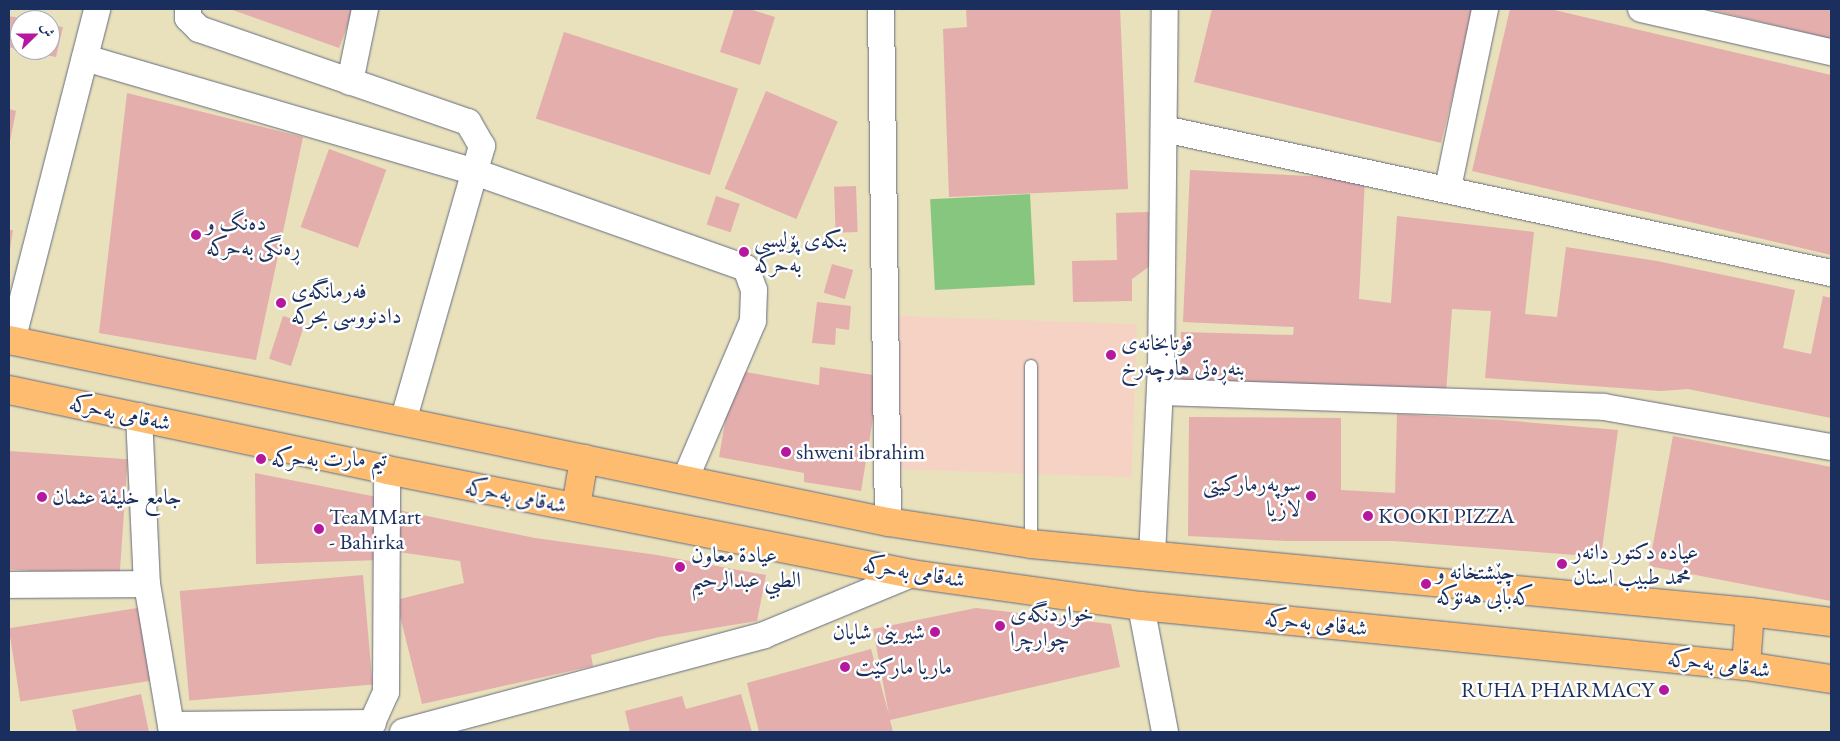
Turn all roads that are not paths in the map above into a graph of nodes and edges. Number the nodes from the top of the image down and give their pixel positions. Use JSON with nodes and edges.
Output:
{"nodes":[{"id":1,"x":97,"y":9,"type":"edge"},
{"id":2,"x":188,"y":9,"type":"edge"},
{"id":3,"x":365,"y":9,"type":"edge"},
{"id":4,"x":881,"y":9,"type":"edge"},
{"id":5,"x":1165,"y":9,"type":"edge"},
{"id":6,"x":1485,"y":9,"type":"edge"},
{"id":7,"x":1641,"y":9,"type":"edge"},
{"id":8,"x":1831,"y":52,"type":"edge"},
{"id":9,"x":85,"y":58,"type":"junction"},
{"id":10,"x":350,"y":82,"type":"junction"},
{"id":11,"x":1164,"y":129,"type":"junction"},
{"id":12,"x":475,"y":172,"type":"junction"},
{"id":13,"x":1448,"y":188,"type":"junction"},
{"id":14,"x":1831,"y":273,"type":"edge"},
{"id":15,"x":10,"y":341,"type":"edge"},
{"id":16,"x":1031,"y":366,"type":"dead end"},
{"id":17,"x":9,"y":390,"type":"edge"},
{"id":18,"x":1160,"y":392,"type":"junction"},
{"id":19,"x":139,"y":416,"type":"junction"},
{"id":20,"x":403,"y":422,"type":"junction"},
{"id":21,"x":1831,"y":447,"type":"edge"},
{"id":22,"x":584,"y":459,"type":"junction"},
{"id":23,"x":387,"y":470,"type":"junction"},
{"id":24,"x":685,"y":480,"type":"junction"},
{"id":25,"x":576,"y":508,"type":"junction"},
{"id":26,"x":888,"y":522,"type":"junction"},
{"id":27,"x":1031,"y":544,"type":"junction"},
{"id":28,"x":1152,"y":556,"type":"junction"},
{"id":29,"x":912,"y":574,"type":"junction"},
{"id":30,"x":147,"y":584,"type":"junction"},
{"id":31,"x":9,"y":586,"type":"edge"},
{"id":32,"x":1141,"y":606,"type":"junction"},
{"id":33,"x":1750,"y":612,"type":"junction"},
{"id":34,"x":1831,"y":622,"type":"edge"},
{"id":35,"x":1746,"y":666,"type":"junction"},
{"id":36,"x":1831,"y":679,"type":"edge"},
{"id":37,"x":370,"y":727,"type":"edge"},
{"id":38,"x":172,"y":729,"type":"edge"},
{"id":39,"x":403,"y":732,"type":"edge"},
{"id":40,"x":1165,"y":732,"type":"edge"}],
"edges":[{"from":1,"to":9,"type":"street"},
{"from":2,"to":10,"type":"street"},
{"from":3,"to":10,"type":"street"},
{"from":4,"to":26,"type":"street"},
{"from":5,"to":11,"type":"street"},
{"from":6,"to":13,"type":"street"},
{"from":7,"to":8,"type":"street"},
{"from":9,"to":12,"type":"street"},
{"from":9,"to":15,"type":"street"},
{"from":10,"to":12,"type":"street"},
{"from":11,"to":13,"type":"street"},
{"from":11,"to":18,"type":"street"},
{"from":12,"to":20,"type":"street"},
{"from":12,"to":24,"type":"street"},
{"from":13,"to":14,"type":"street"},
{"from":15,"to":20,"type":"main road","name":"شەقامی بەحرکە"},
{"from":16,"to":27,"type":"lane"},
{"from":17,"to":19,"type":"main road","name":"شەقامی بەحرکە"},
{"from":18,"to":21,"type":"street"},
{"from":18,"to":28,"type":"street"},
{"from":19,"to":23,"type":"main road","name":"شەقامی بەحرکە"},
{"from":19,"to":30,"type":"street"},
{"from":20,"to":22,"type":"main road","name":"شەقامی بەحرکە"},
{"from":22,"to":24,"type":"main road","name":"شەقامی بەحرکە"},
{"from":22,"to":25,"type":"main road"},
{"from":23,"to":25,"type":"main road","name":"شەقامی بەحرکە"},
{"from":23,"to":37,"type":"street"},
{"from":24,"to":26,"type":"main road","name":"شەقامی بەحرکە"},
{"from":25,"to":29,"type":"main road","name":"شەقامی بەحرکە"},
{"from":26,"to":27,"type":"main road","name":"شەقامی بەحرکە"},
{"from":27,"to":28,"type":"main road","name":"شەقامی بەحرکە"},
{"from":28,"to":33,"type":"main road","name":"شەقامی بەحرکە"},
{"from":29,"to":32,"type":"main road","name":"شەقامی بەحرکە"},
{"from":29,"to":39,"type":"street"},
{"from":30,"to":31,"type":"street"},
{"from":30,"to":38,"type":"street"},
{"from":32,"to":35,"type":"main road","name":"شەقامی بەحرکە"},
{"from":32,"to":40,"type":"street"},
{"from":33,"to":34,"type":"main road","name":"شەقامی بەحرکە"},
{"from":33,"to":35,"type":"main road"},
{"from":35,"to":36,"type":"main road","name":"شەقامی بەحرکە"},
{"from":37,"to":38,"type":"street"}]}
